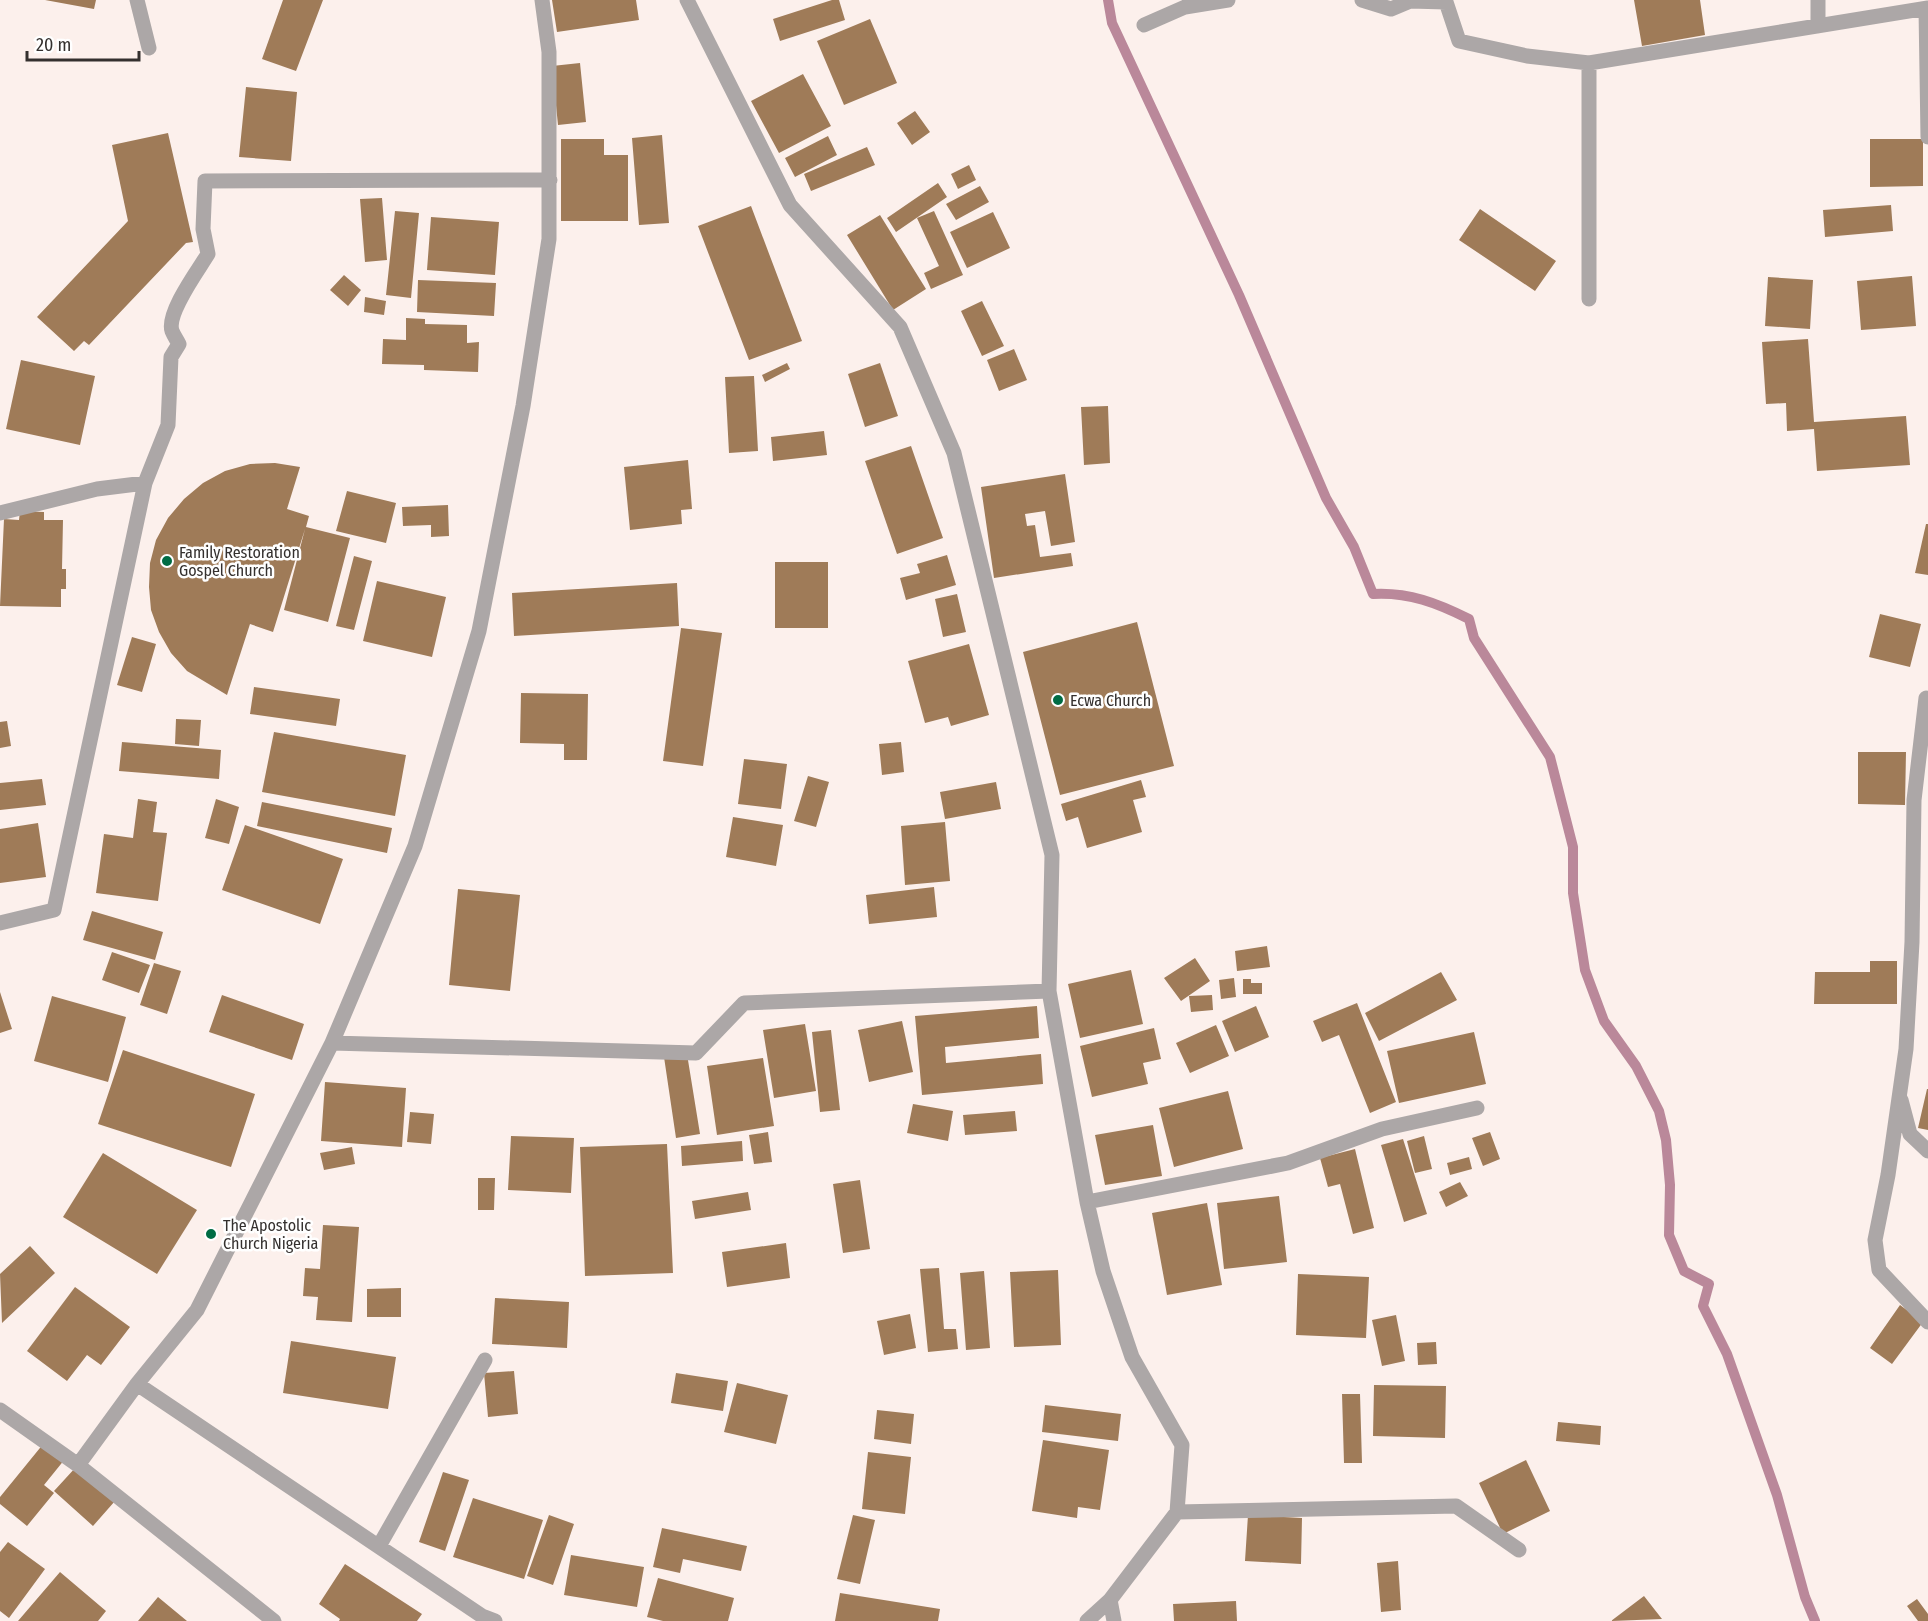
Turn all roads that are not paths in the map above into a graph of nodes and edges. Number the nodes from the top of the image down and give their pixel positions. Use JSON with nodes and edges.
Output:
{"nodes":[{"id":1,"x":137,"y":0,"type":"edge"},
{"id":2,"x":542,"y":0,"type":"edge"},
{"id":3,"x":687,"y":0,"type":"edge"},
{"id":4,"x":1228,"y":0,"type":"edge"},
{"id":5,"x":1362,"y":0,"type":"edge"},
{"id":6,"x":1818,"y":0,"type":"edge"},
{"id":7,"x":1927,"y":8,"type":"edge"},
{"id":8,"x":1144,"y":25,"type":"dead end"},
{"id":9,"x":1818,"y":26,"type":"junction"},
{"id":10,"x":149,"y":48,"type":"dead end"},
{"id":11,"x":1588,"y":63,"type":"junction"},
{"id":12,"x":1928,"y":95,"type":"edge"},
{"id":13,"x":1928,"y":137,"type":"edge"},
{"id":14,"x":550,"y":180,"type":"junction"},
{"id":15,"x":1589,"y":299,"type":"dead end"},
{"id":16,"x":145,"y":483,"type":"junction"},
{"id":17,"x":0,"y":513,"type":"edge"},
{"id":18,"x":1928,"y":699,"type":"edge"},
{"id":19,"x":0,"y":923,"type":"edge"},
{"id":20,"x":1049,"y":991,"type":"junction"},
{"id":21,"x":332,"y":1043,"type":"junction"},
{"id":22,"x":1899,"y":1095,"type":"junction"},
{"id":23,"x":1477,"y":1108,"type":"dead end"},
{"id":24,"x":1928,"y":1151,"type":"edge"},
{"id":25,"x":1087,"y":1202,"type":"junction"},
{"id":26,"x":1928,"y":1322,"type":"edge"},
{"id":27,"x":485,"y":1360,"type":"dead end"},
{"id":28,"x":137,"y":1384,"type":"junction"},
{"id":29,"x":0,"y":1410,"type":"edge"},
{"id":30,"x":78,"y":1465,"type":"junction"},
{"id":31,"x":1177,"y":1512,"type":"junction"},
{"id":32,"x":379,"y":1546,"type":"junction"},
{"id":33,"x":1519,"y":1550,"type":"dead end"},
{"id":34,"x":1110,"y":1600,"type":"junction"},
{"id":35,"x":274,"y":1621,"type":"edge"},
{"id":36,"x":495,"y":1621,"type":"edge"},
{"id":37,"x":1087,"y":1621,"type":"edge"},
{"id":38,"x":1114,"y":1621,"type":"edge"}],
"edges":[{"from":1,"to":10,"type":"street"},
{"from":2,"to":14,"type":"street"},
{"from":3,"to":20,"type":"street"},
{"from":4,"to":8,"type":"street"},
{"from":5,"to":11,"type":"street"},
{"from":6,"to":9,"type":"street"},
{"from":7,"to":9,"type":"street"},
{"from":7,"to":12,"type":"street"},
{"from":9,"to":11,"type":"street"},
{"from":11,"to":15,"type":"street"},
{"from":12,"to":13,"type":"street"},
{"from":14,"to":16,"type":"street"},
{"from":14,"to":21,"type":"street"},
{"from":16,"to":17,"type":"street"},
{"from":16,"to":19,"type":"street"},
{"from":18,"to":22,"type":"street"},
{"from":20,"to":21,"type":"street"},
{"from":20,"to":25,"type":"street"},
{"from":21,"to":28,"type":"street"},
{"from":22,"to":24,"type":"street"},
{"from":22,"to":26,"type":"street"},
{"from":23,"to":25,"type":"street"},
{"from":25,"to":31,"type":"street"},
{"from":27,"to":32,"type":"street"},
{"from":28,"to":30,"type":"street"},
{"from":28,"to":32,"type":"street"},
{"from":29,"to":30,"type":"street"},
{"from":30,"to":35,"type":"street"},
{"from":31,"to":33,"type":"street"},
{"from":31,"to":34,"type":"street"},
{"from":32,"to":36,"type":"street"},
{"from":34,"to":37,"type":"street"},
{"from":34,"to":38,"type":"street"}]}
